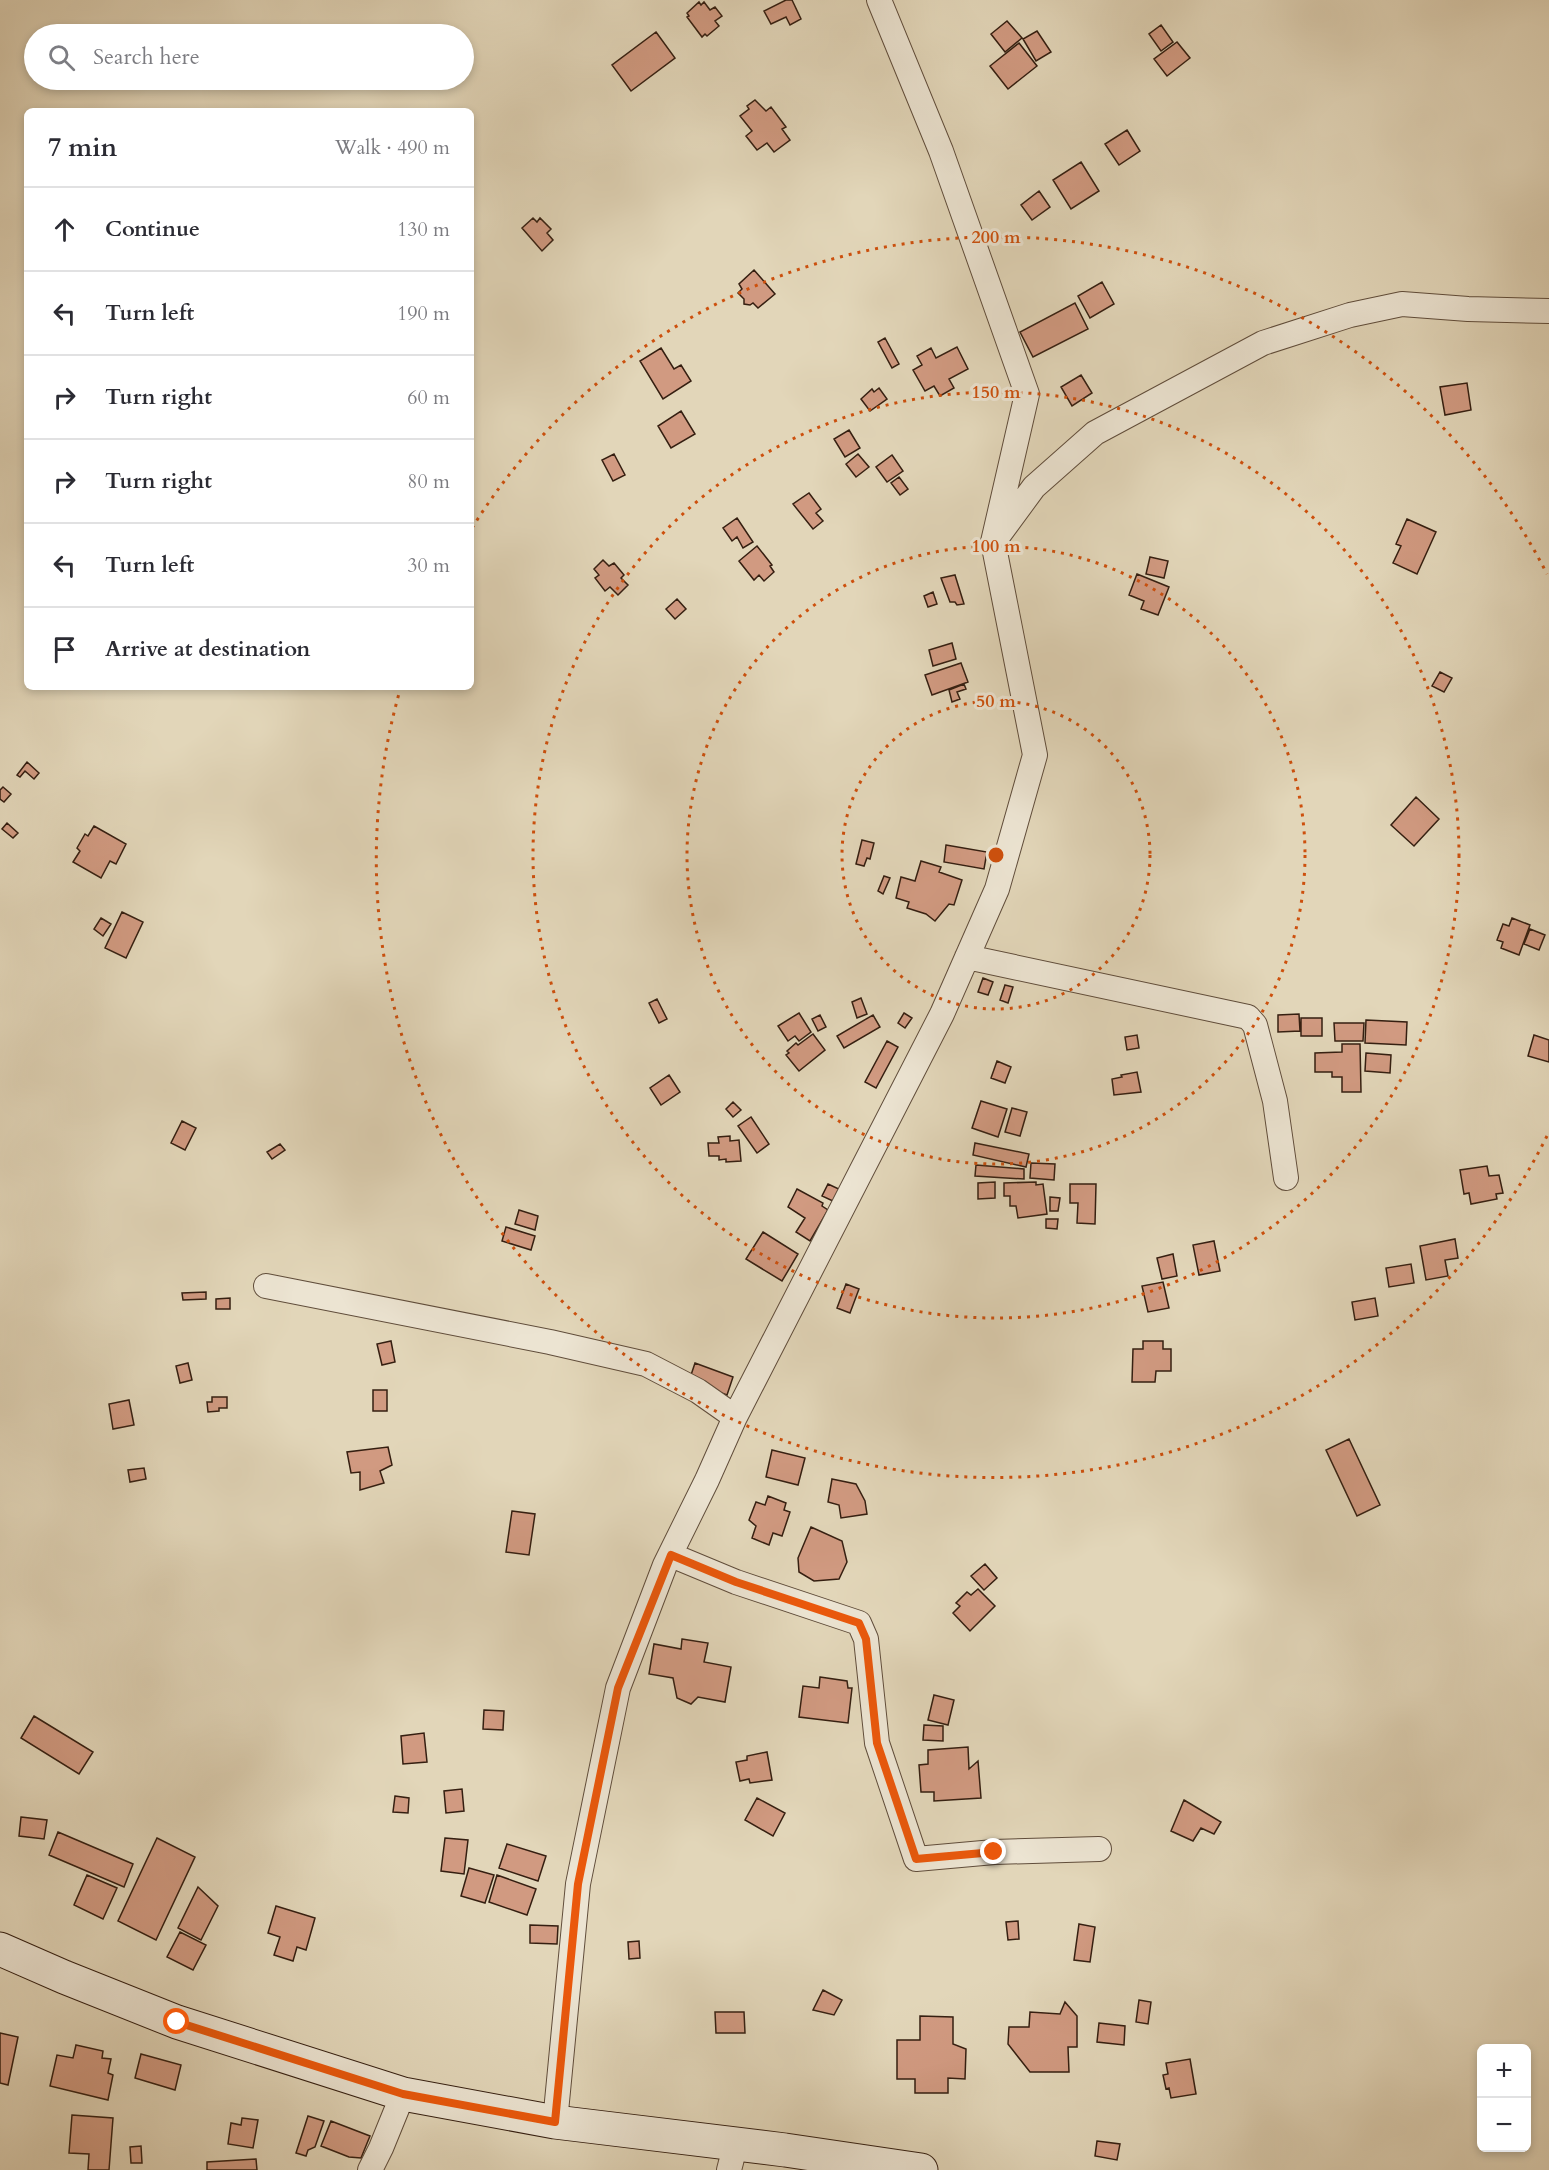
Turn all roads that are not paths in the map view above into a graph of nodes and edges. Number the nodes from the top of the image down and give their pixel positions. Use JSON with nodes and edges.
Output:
{"nodes":[{"id":1,"x":879,"y":0,"type":"edge"},
{"id":2,"x":1549,"y":311,"type":"edge"},
{"id":3,"x":993,"y":542,"type":"junction"},
{"id":4,"x":967,"y":957,"type":"junction"},
{"id":5,"x":1286,"y":1178,"type":"dead end"},
{"id":6,"x":266,"y":1286,"type":"dead end"},
{"id":7,"x":735,"y":1417,"type":"junction"},
{"id":8,"x":671,"y":1555,"type":"junction"},
{"id":9,"x":1099,"y":1849,"type":"dead end"},
{"id":10,"x":0,"y":1949,"type":"edge"},
{"id":11,"x":403,"y":2094,"type":"junction"},
{"id":12,"x":555,"y":2122,"type":"junction"},
{"id":13,"x":733,"y":2157,"type":"edge"},
{"id":14,"x":370,"y":2170,"type":"edge"},
{"id":15,"x":921,"y":2170,"type":"edge"}],
"edges":[{"from":1,"to":3,"type":"street"},
{"from":2,"to":3,"type":"street"},
{"from":3,"to":4,"type":"street"},
{"from":4,"to":5,"type":"street"},
{"from":4,"to":7,"type":"street"},
{"from":6,"to":7,"type":"street"},
{"from":7,"to":8,"type":"street"},
{"from":8,"to":9,"type":"street"},
{"from":8,"to":12,"type":"street"},
{"from":10,"to":11,"type":"street"},
{"from":11,"to":12,"type":"street"},
{"from":11,"to":14,"type":"street"},
{"from":12,"to":13,"type":"street"},
{"from":13,"to":15,"type":"street"}]}
